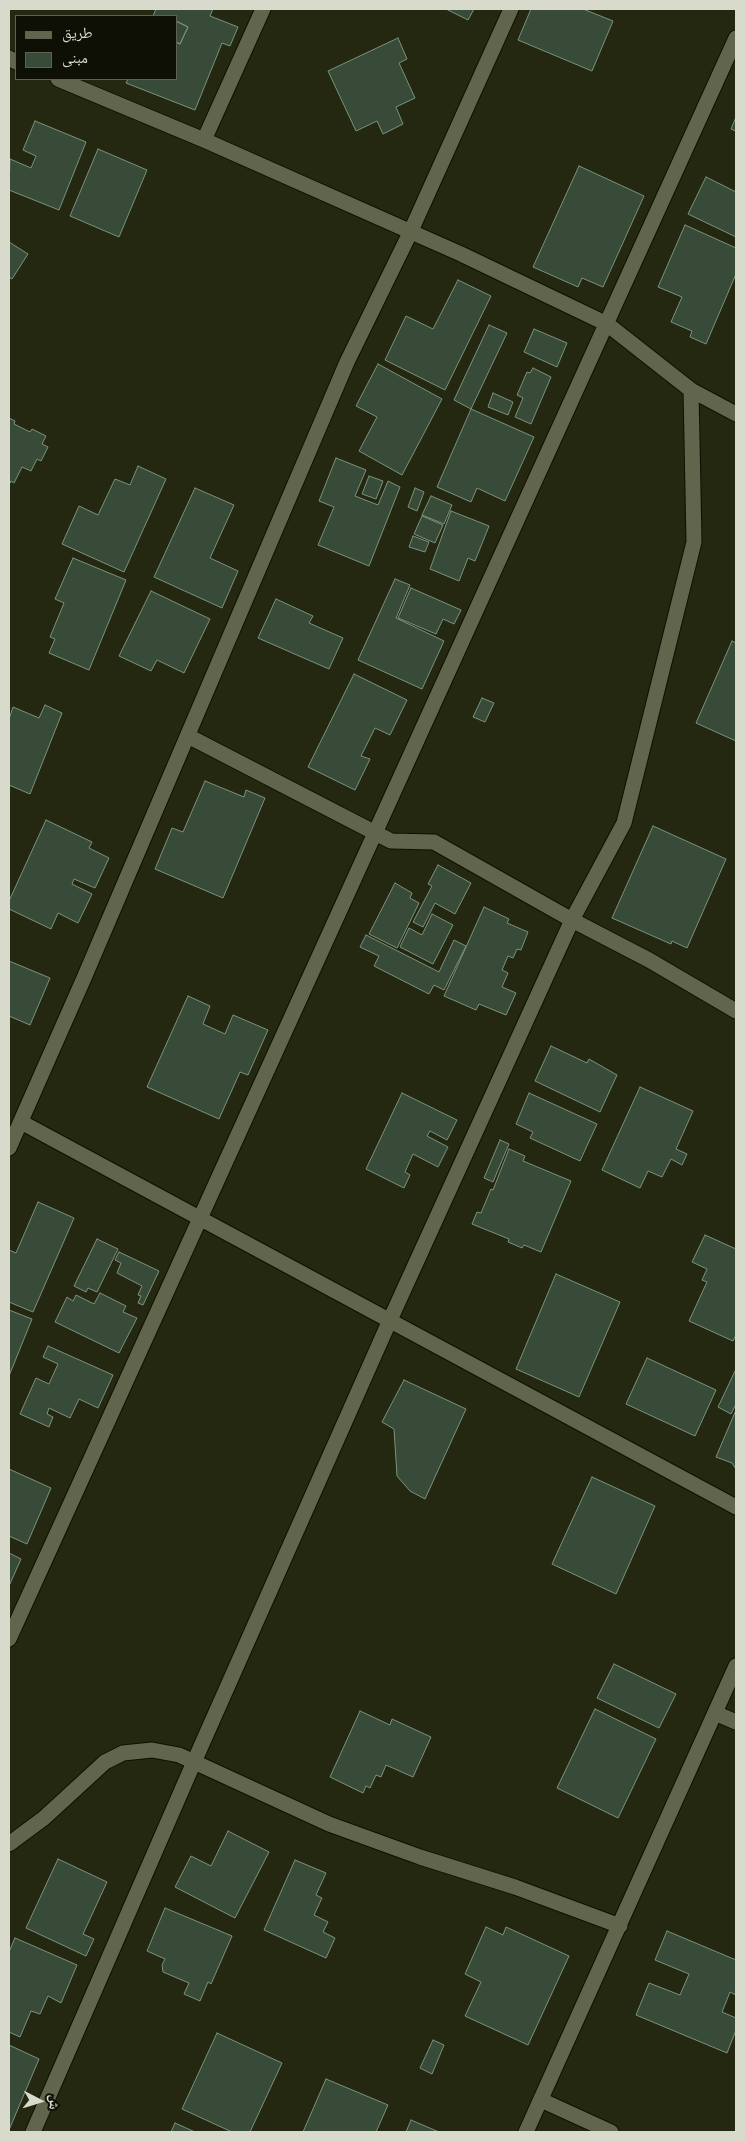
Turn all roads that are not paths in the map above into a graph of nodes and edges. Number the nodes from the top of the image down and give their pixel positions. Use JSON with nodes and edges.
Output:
{"nodes":[{"id":1,"x":263,"y":9,"type":"edge"},
{"id":2,"x":511,"y":9,"type":"edge"},
{"id":3,"x":736,"y":38,"type":"edge"},
{"id":4,"x":60,"y":80,"type":"edge"},
{"id":5,"x":204,"y":140,"type":"junction"},
{"id":6,"x":410,"y":232,"type":"junction"},
{"id":7,"x":607,"y":324,"type":"junction"},
{"id":8,"x":691,"y":390,"type":"junction"},
{"id":9,"x":736,"y":414,"type":"edge"},
{"id":10,"x":188,"y":736,"type":"junction"},
{"id":11,"x":375,"y":833,"type":"junction"},
{"id":12,"x":572,"y":920,"type":"junction"},
{"id":13,"x":736,"y":1011,"type":"edge"},
{"id":14,"x":21,"y":1122,"type":"junction"},
{"id":15,"x":9,"y":1148,"type":"edge"},
{"id":16,"x":199,"y":1218,"type":"junction"},
{"id":17,"x":390,"y":1320,"type":"junction"},
{"id":18,"x":736,"y":1507,"type":"edge"},
{"id":19,"x":9,"y":1639,"type":"edge"},
{"id":20,"x":736,"y":1666,"type":"edge"},
{"id":21,"x":715,"y":1713,"type":"junction"},
{"id":22,"x":736,"y":1722,"type":"edge"},
{"id":23,"x":194,"y":1762,"type":"junction"},
{"id":24,"x":9,"y":1844,"type":"edge"},
{"id":25,"x":620,"y":1926,"type":"junction"},
{"id":26,"x":541,"y":2100,"type":"junction"},
{"id":27,"x":34,"y":2132,"type":"edge"},
{"id":28,"x":526,"y":2132,"type":"edge"},
{"id":29,"x":611,"y":2132,"type":"edge"}],
"edges":[{"from":1,"to":5,"type":"street"},
{"from":2,"to":6,"type":"street"},
{"from":3,"to":7,"type":"street"},
{"from":4,"to":5,"type":"street"},
{"from":5,"to":6,"type":"street"},
{"from":6,"to":7,"type":"street"},
{"from":6,"to":10,"type":"street"},
{"from":7,"to":8,"type":"street"},
{"from":7,"to":11,"type":"street"},
{"from":8,"to":9,"type":"street"},
{"from":8,"to":12,"type":"street"},
{"from":10,"to":11,"type":"street"},
{"from":10,"to":14,"type":"street"},
{"from":11,"to":12,"type":"street"},
{"from":11,"to":16,"type":"street"},
{"from":12,"to":13,"type":"street"},
{"from":12,"to":17,"type":"street"},
{"from":14,"to":15,"type":"street"},
{"from":14,"to":16,"type":"street"},
{"from":16,"to":17,"type":"street"},
{"from":16,"to":19,"type":"street"},
{"from":17,"to":18,"type":"street"},
{"from":17,"to":23,"type":"street"},
{"from":20,"to":21,"type":"street"},
{"from":21,"to":22,"type":"street"},
{"from":21,"to":25,"type":"street"},
{"from":23,"to":24,"type":"street"},
{"from":23,"to":25,"type":"street"},
{"from":23,"to":27,"type":"street"},
{"from":25,"to":26,"type":"street"},
{"from":26,"to":28,"type":"street"},
{"from":26,"to":29,"type":"street"}]}
